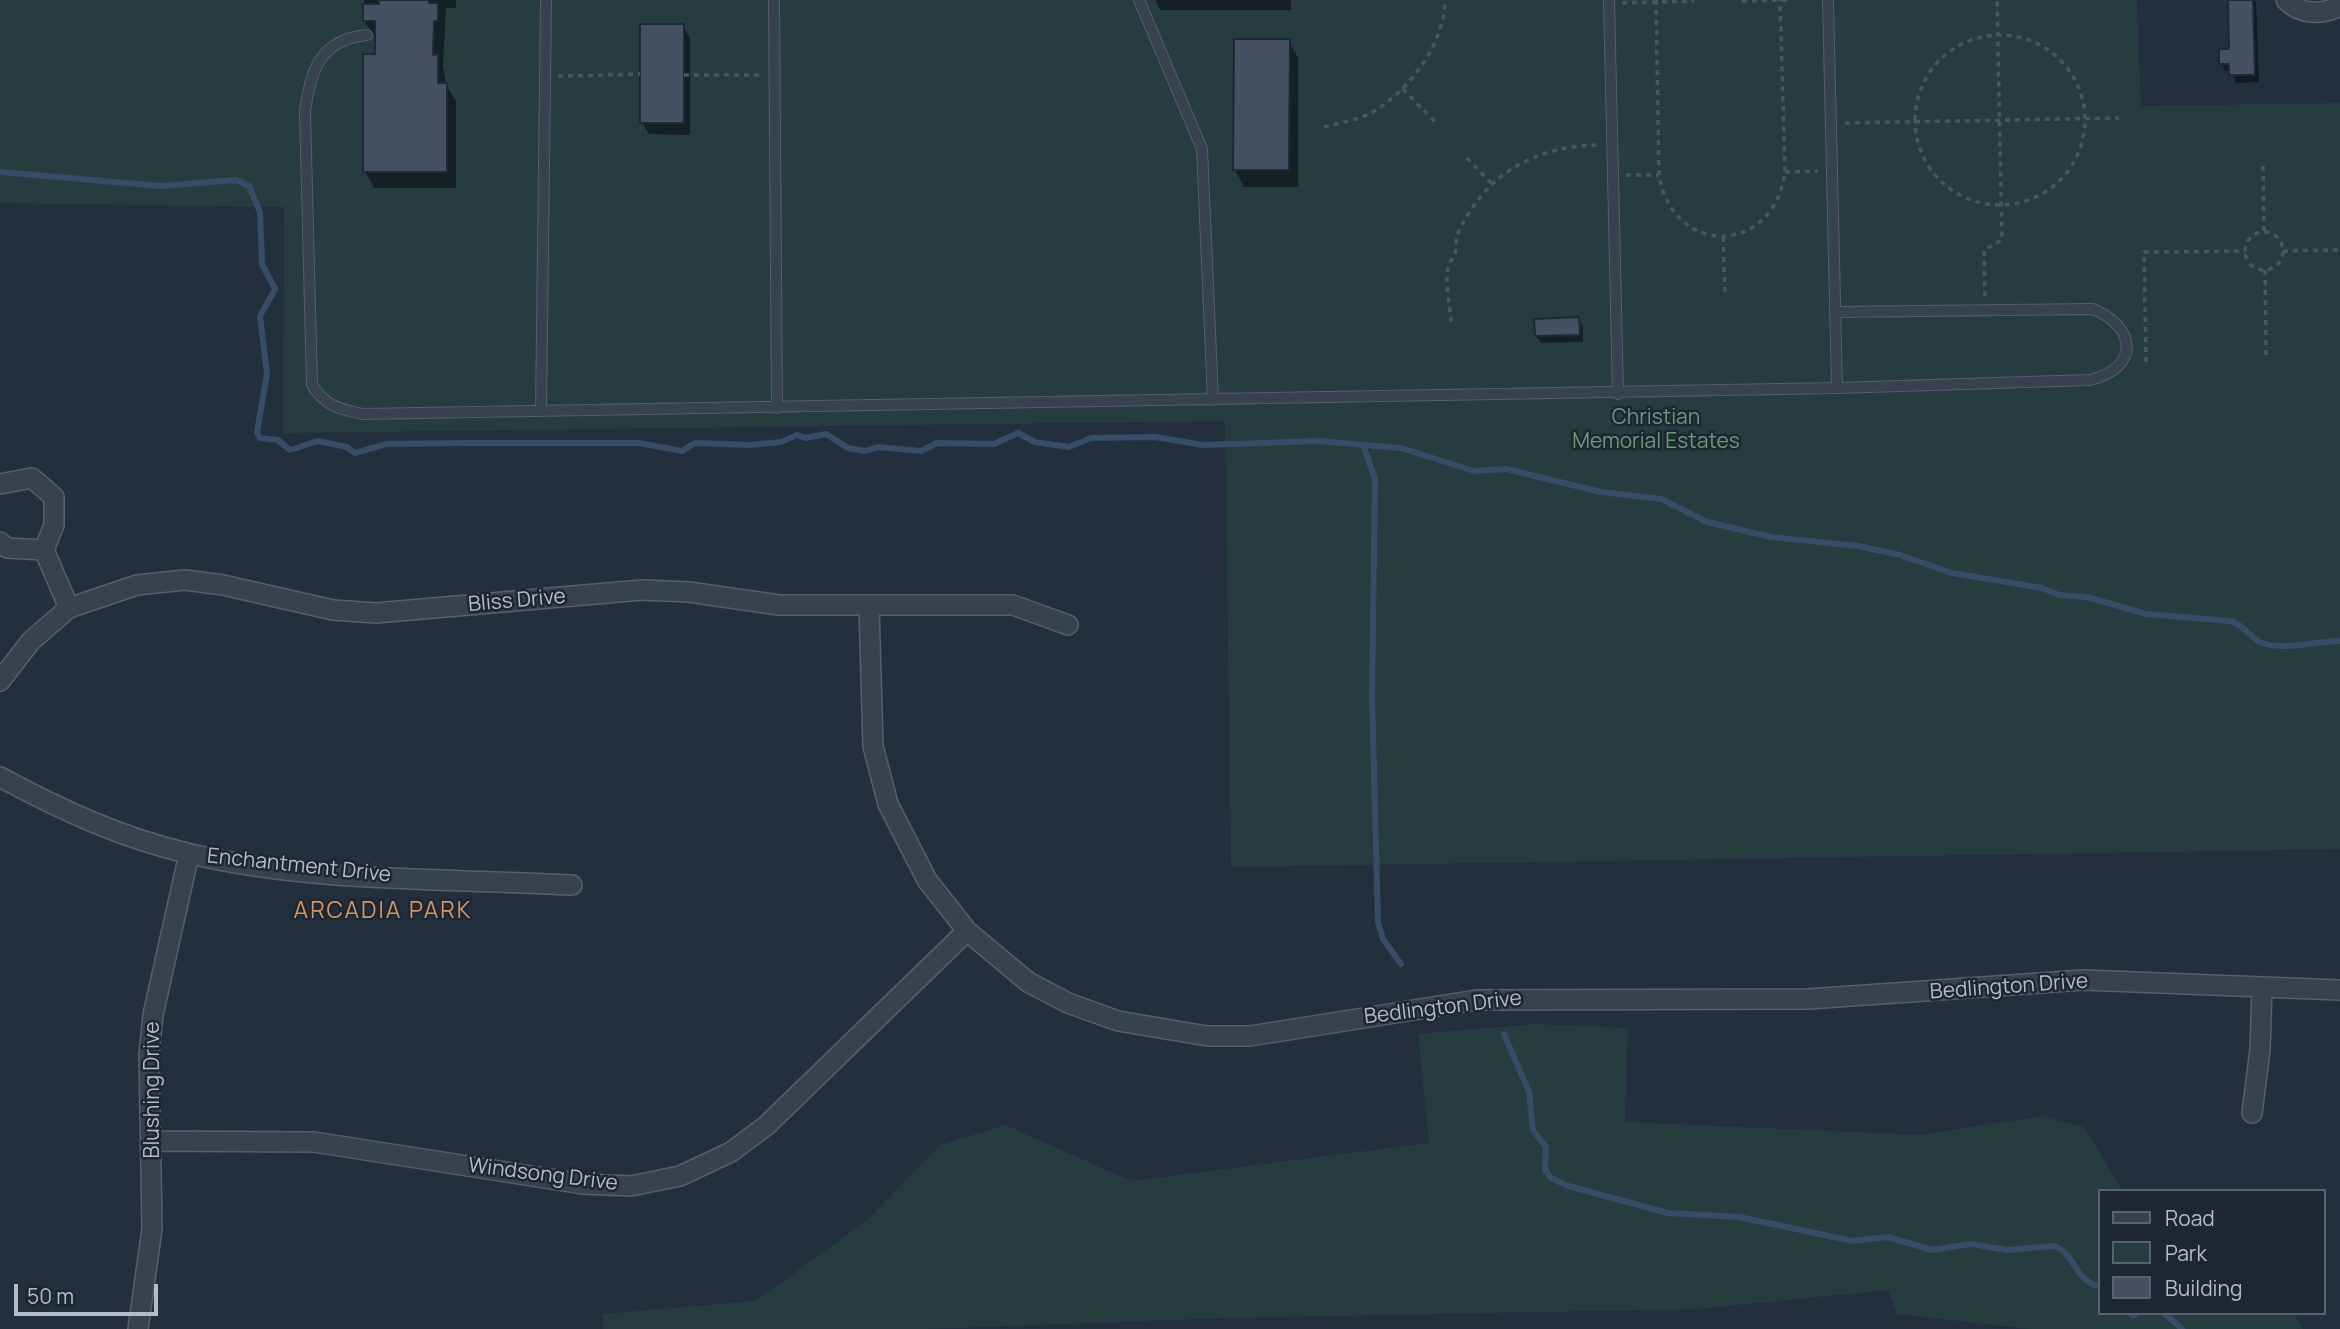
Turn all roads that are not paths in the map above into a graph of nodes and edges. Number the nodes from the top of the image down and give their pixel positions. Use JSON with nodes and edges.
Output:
{"nodes":[{"id":1,"x":546,"y":0,"type":"edge"},
{"id":2,"x":774,"y":0,"type":"edge"},
{"id":3,"x":1139,"y":0,"type":"edge"},
{"id":4,"x":1828,"y":0,"type":"edge"},
{"id":5,"x":2286,"y":0,"type":"edge"},
{"id":6,"x":1609,"y":2,"type":"edge"},
{"id":7,"x":2340,"y":6,"type":"edge"},
{"id":8,"x":367,"y":35,"type":"dead end"},
{"id":9,"x":1835,"y":312,"type":"junction"},
{"id":10,"x":1837,"y":388,"type":"junction"},
{"id":11,"x":1618,"y":394,"type":"junction"},
{"id":12,"x":1213,"y":400,"type":"junction"},
{"id":13,"x":777,"y":408,"type":"junction"},
{"id":14,"x":541,"y":411,"type":"junction"},
{"id":15,"x":0,"y":484,"type":"edge"},
{"id":16,"x":0,"y":542,"type":"edge"},
{"id":17,"x":44,"y":550,"type":"junction"},
{"id":18,"x":869,"y":606,"type":"junction"},
{"id":19,"x":69,"y":608,"type":"junction"},
{"id":20,"x":1068,"y":625,"type":"dead end"},
{"id":21,"x":0,"y":681,"type":"edge"},
{"id":22,"x":0,"y":777,"type":"edge"},
{"id":23,"x":189,"y":854,"type":"junction"},
{"id":24,"x":572,"y":885,"type":"dead end"},
{"id":25,"x":967,"y":930,"type":"junction"},
{"id":26,"x":2262,"y":987,"type":"junction"},
{"id":27,"x":2340,"y":990,"type":"edge"},
{"id":28,"x":2252,"y":1113,"type":"dead end"},
{"id":29,"x":152,"y":1141,"type":"junction"},
{"id":30,"x":138,"y":1329,"type":"edge"}],
"edges":[{"from":1,"to":14,"type":"lane"},
{"from":2,"to":13,"type":"lane"},
{"from":3,"to":12,"type":"lane"},
{"from":4,"to":9,"type":"lane"},
{"from":5,"to":7,"type":"street"},
{"from":6,"to":11,"type":"lane"},
{"from":8,"to":14,"type":"lane"},
{"from":9,"to":10,"type":"lane"},
{"from":9,"to":10,"type":"lane"},
{"from":10,"to":11,"type":"lane"},
{"from":11,"to":12,"type":"lane"},
{"from":12,"to":13,"type":"lane"},
{"from":13,"to":14,"type":"lane"},
{"from":15,"to":17,"type":"street"},
{"from":16,"to":17,"type":"street"},
{"from":17,"to":19,"type":"street"},
{"from":18,"to":19,"type":"street","name":"Bliss Drive"},
{"from":18,"to":20,"type":"street","name":"Bliss Drive"},
{"from":18,"to":25,"type":"street","name":"Bedlington Drive"},
{"from":19,"to":21,"type":"street","name":"Bliss Drive"},
{"from":22,"to":23,"type":"street","name":"Enchantment Drive"},
{"from":23,"to":24,"type":"street","name":"Enchantment Drive"},
{"from":23,"to":29,"type":"street","name":"Blushing Drive"},
{"from":25,"to":26,"type":"street","name":"Bedlington Drive"},
{"from":25,"to":29,"type":"street","name":"Windsong Drive"},
{"from":26,"to":27,"type":"street","name":"Bedlington Drive"},
{"from":26,"to":28,"type":"street"},
{"from":29,"to":30,"type":"street","name":"Blushing Drive"}]}
